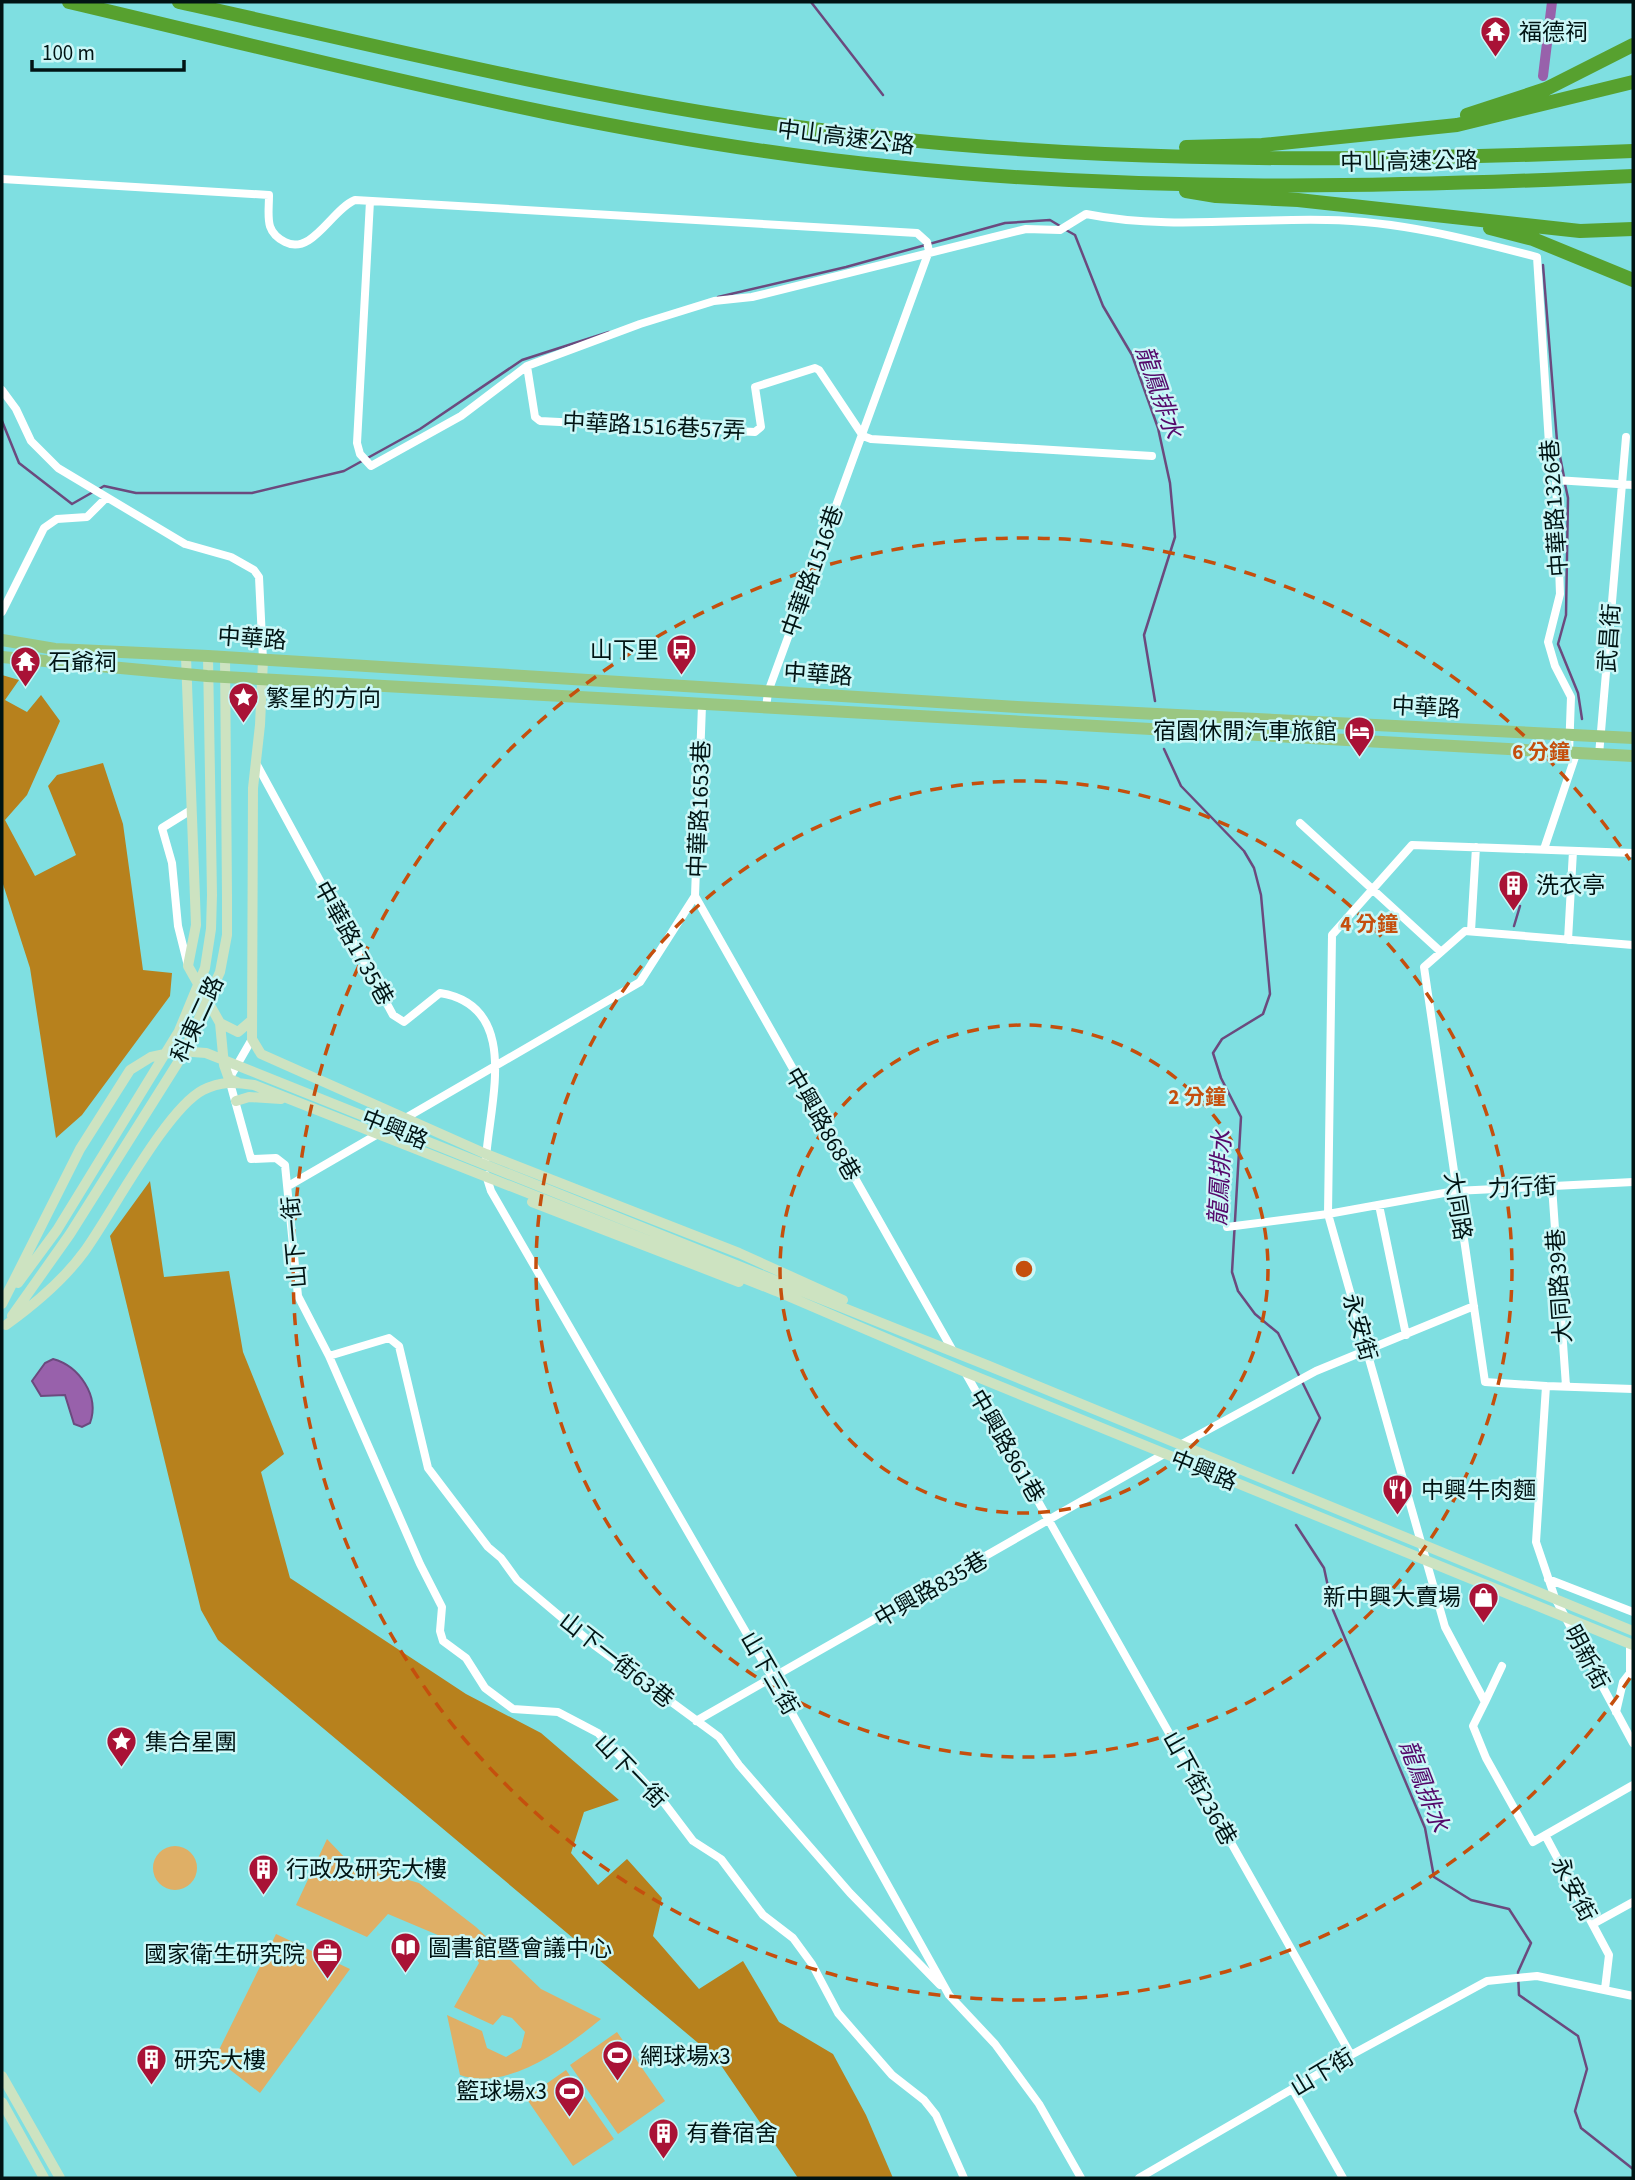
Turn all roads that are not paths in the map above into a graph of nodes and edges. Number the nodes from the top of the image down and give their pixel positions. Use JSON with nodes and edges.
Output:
{"nodes":[{"id":1,"x":69,"y":2,"type":"edge"},
{"id":2,"x":179,"y":2,"type":"edge"},
{"id":3,"x":1633,"y":45,"type":"edge"},
{"id":4,"x":1633,"y":82,"type":"edge"},
{"id":5,"x":1432,"y":126,"type":"junction"},
{"id":6,"x":1633,"y":151,"type":"edge"},
{"id":7,"x":1169,"y":154,"type":"junction"},
{"id":8,"x":1633,"y":176,"type":"edge"},
{"id":9,"x":2,"y":178,"type":"edge"},
{"id":10,"x":1153,"y":186,"type":"junction"},
{"id":11,"x":370,"y":201,"type":"junction"},
{"id":12,"x":1402,"y":211,"type":"junction"},
{"id":13,"x":1633,"y":229,"type":"edge"},
{"id":14,"x":929,"y":251,"type":"junction"},
{"id":15,"x":1633,"y":280,"type":"edge"},
{"id":16,"x":527,"y":366,"type":"junction"},
{"id":17,"x":2,"y":390,"type":"edge"},
{"id":18,"x":863,"y":436,"type":"junction"},
{"id":19,"x":1626,"y":437,"type":"dead end"},
{"id":20,"x":1152,"y":456,"type":"dead end"},
{"id":21,"x":1558,"y":480,"type":"junction"},
{"id":22,"x":1621,"y":484,"type":"junction"},
{"id":23,"x":1633,"y":485,"type":"edge"},
{"id":24,"x":104,"y":496,"type":"junction"},
{"id":25,"x":2,"y":612,"type":"edge"},
{"id":26,"x":2,"y":640,"type":"edge"},
{"id":27,"x":186,"y":656,"type":"junction"},
{"id":28,"x":208,"y":656,"type":"junction"},
{"id":29,"x":2,"y":657,"type":"edge"},
{"id":30,"x":225,"y":657,"type":"junction"},
{"id":31,"x":263,"y":660,"type":"junction"},
{"id":32,"x":185,"y":675,"type":"junction"},
{"id":33,"x":206,"y":677,"type":"junction"},
{"id":34,"x":223,"y":677,"type":"junction"},
{"id":35,"x":263,"y":679,"type":"junction"},
{"id":36,"x":703,"y":688,"type":"junction"},
{"id":37,"x":768,"y":692,"type":"junction"},
{"id":38,"x":702,"y":705,"type":"junction"},
{"id":39,"x":766,"y":708,"type":"junction"},
{"id":40,"x":1570,"y":736,"type":"junction"},
{"id":41,"x":1601,"y":737,"type":"junction"},
{"id":42,"x":1633,"y":738,"type":"edge"},
{"id":43,"x":1572,"y":753,"type":"junction"},
{"id":44,"x":1599,"y":755,"type":"junction"},
{"id":45,"x":1633,"y":757,"type":"edge"},
{"id":46,"x":257,"y":765,"type":"junction"},
{"id":47,"x":191,"y":810,"type":"junction"},
{"id":48,"x":1300,"y":824,"type":"dead end"},
{"id":49,"x":1476,"y":847,"type":"junction"},
{"id":50,"x":1544,"y":849,"type":"junction"},
{"id":51,"x":1573,"y":851,"type":"junction"},
{"id":52,"x":1633,"y":853,"type":"edge"},
{"id":53,"x":1373,"y":888,"type":"junction"},
{"id":54,"x":695,"y":895,"type":"junction"},
{"id":55,"x":1471,"y":931,"type":"junction"},
{"id":56,"x":1568,"y":940,"type":"junction"},
{"id":57,"x":1633,"y":945,"type":"edge"},
{"id":58,"x":1441,"y":951,"type":"junction"},
{"id":59,"x":188,"y":966,"type":"junction"},
{"id":60,"x":252,"y":1020,"type":"junction"},
{"id":61,"x":220,"y":1023,"type":"junction"},
{"id":62,"x":252,"y":1039,"type":"junction"},
{"id":63,"x":496,"y":1066,"type":"junction"},
{"id":64,"x":229,"y":1079,"type":"junction"},
{"id":65,"x":282,"y":1099,"type":"junction"},
{"id":66,"x":236,"y":1101,"type":"junction"},
{"id":67,"x":408,"y":1118,"type":"junction"},
{"id":68,"x":375,"y":1135,"type":"junction"},
{"id":69,"x":486,"y":1154,"type":"junction"},
{"id":70,"x":1633,"y":1182,"type":"edge"},
{"id":71,"x":487,"y":1184,"type":"junction"},
{"id":72,"x":290,"y":1185,"type":"junction"},
{"id":73,"x":1552,"y":1186,"type":"junction"},
{"id":74,"x":1455,"y":1191,"type":"junction"},
{"id":75,"x":1379,"y":1205,"type":"junction"},
{"id":76,"x":1328,"y":1214,"type":"junction"},
{"id":77,"x":1231,"y":1227,"type":"dead end"},
{"id":78,"x":776,"y":1291,"type":"junction"},
{"id":79,"x":2,"y":1305,"type":"edge"},
{"id":80,"x":1474,"y":1306,"type":"junction"},
{"id":81,"x":4,"y":1327,"type":"edge"},
{"id":82,"x":907,"y":1333,"type":"junction"},
{"id":83,"x":1406,"y":1335,"type":"junction"},
{"id":84,"x":1367,"y":1351,"type":"junction"},
{"id":85,"x":953,"y":1352,"type":"junction"},
{"id":86,"x":329,"y":1356,"type":"junction"},
{"id":87,"x":965,"y":1372,"type":"junction"},
{"id":88,"x":1546,"y":1386,"type":"junction"},
{"id":89,"x":1566,"y":1386,"type":"junction"},
{"id":90,"x":1633,"y":1389,"type":"edge"},
{"id":91,"x":1180,"y":1445,"type":"junction"},
{"id":92,"x":1164,"y":1454,"type":"junction"},
{"id":93,"x":1049,"y":1521,"type":"junction"},
{"id":94,"x":1420,"y":1543,"type":"junction"},
{"id":95,"x":1427,"y":1561,"type":"junction"},
{"id":96,"x":1548,"y":1579,"type":"junction"},
{"id":97,"x":1560,"y":1608,"type":"junction"},
{"id":98,"x":1633,"y":1612,"type":"edge"},
{"id":99,"x":1633,"y":1631,"type":"edge"},
{"id":100,"x":1632,"y":1644,"type":"edge"},
{"id":101,"x":1502,"y":1666,"type":"dead end"},
{"id":102,"x":1632,"y":1674,"type":"edge"},
{"id":103,"x":773,"y":1679,"type":"junction"},
{"id":104,"x":1485,"y":1702,"type":"junction"},
{"id":105,"x":1616,"y":1712,"type":"junction"},
{"id":106,"x":696,"y":1721,"type":"junction"},
{"id":107,"x":1633,"y":1743,"type":"edge"},
{"id":108,"x":1633,"y":1784,"type":"edge"},
{"id":109,"x":1545,"y":1835,"type":"junction"},
{"id":110,"x":1633,"y":1902,"type":"edge"},
{"id":111,"x":1593,"y":1924,"type":"junction"},
{"id":112,"x":1605,"y":1989,"type":"junction"},
{"id":113,"x":949,"y":1995,"type":"junction"},
{"id":114,"x":1633,"y":1996,"type":"edge"},
{"id":115,"x":1351,"y":2055,"type":"junction"},
{"id":116,"x":2,"y":2076,"type":"edge"},
{"id":117,"x":1293,"y":2090,"type":"junction"},
{"id":118,"x":2,"y":2102,"type":"edge"},
{"id":119,"x":44,"y":2178,"type":"edge"},
{"id":120,"x":60,"y":2178,"type":"edge"},
{"id":121,"x":964,"y":2178,"type":"edge"},
{"id":122,"x":1081,"y":2178,"type":"edge"},
{"id":123,"x":1139,"y":2178,"type":"edge"},
{"id":124,"x":1343,"y":2178,"type":"edge"}],
"edges":[{"from":1,"to":10,"type":"highway","name":"中山高速公路"},
{"from":2,"to":7,"type":"highway","name":"中山高速公路"},
{"from":3,"to":5,"type":"highway"},
{"from":4,"to":5,"type":"highway"},
{"from":5,"to":7,"type":"highway"},
{"from":6,"to":7,"type":"highway","name":"中山高速公路"},
{"from":8,"to":10,"type":"highway","name":"中山高速公路"},
{"from":9,"to":11,"type":"street"},
{"from":10,"to":12,"type":"highway"},
{"from":11,"to":14,"type":"street"},
{"from":11,"to":16,"type":"street"},
{"from":12,"to":13,"type":"highway"},
{"from":12,"to":15,"type":"highway"},
{"from":14,"to":16,"type":"street"},
{"from":14,"to":18,"type":"street","name":"中華路1516巷"},
{"from":14,"to":21,"type":"street","name":"中華路1326巷"},
{"from":16,"to":18,"type":"street","name":"中華路1516巷57弄"},
{"from":17,"to":24,"type":"street"},
{"from":18,"to":20,"type":"street"},
{"from":18,"to":37,"type":"street","name":"中華路1516巷"},
{"from":19,"to":22,"type":"street","name":"武昌街"},
{"from":21,"to":22,"type":"street"},
{"from":21,"to":40,"type":"street","name":"中華路1326巷"},
{"from":22,"to":23,"type":"street"},
{"from":22,"to":41,"type":"street","name":"武昌街"},
{"from":24,"to":25,"type":"street"},
{"from":24,"to":31,"type":"street"},
{"from":26,"to":27,"type":"main road","name":"中華路"},
{"from":27,"to":28,"type":"main road","name":"中華路"},
{"from":27,"to":32,"type":"street"},
{"from":28,"to":30,"type":"main road","name":"中華路"},
{"from":28,"to":33,"type":"street","name":"科東二路"},
{"from":29,"to":32,"type":"main road","name":"中華路"},
{"from":30,"to":31,"type":"main road","name":"中華路"},
{"from":30,"to":34,"type":"street","name":"科東二路"},
{"from":31,"to":35,"type":"street"},
{"from":31,"to":36,"type":"main road","name":"中華路"},
{"from":32,"to":33,"type":"main road","name":"中華路"},
{"from":32,"to":47,"type":"street"},
{"from":33,"to":34,"type":"main road","name":"中華路"},
{"from":33,"to":79,"type":"street","name":"科東二路"},
{"from":34,"to":35,"type":"main road","name":"中華路"},
{"from":34,"to":81,"type":"street","name":"科東二路"},
{"from":35,"to":38,"type":"main road","name":"中華路"},
{"from":35,"to":46,"type":"street"},
{"from":36,"to":37,"type":"main road","name":"中華路"},
{"from":36,"to":38,"type":"main road"},
{"from":37,"to":39,"type":"street","name":"中華路1516巷"},
{"from":37,"to":40,"type":"main road","name":"中華路"},
{"from":38,"to":39,"type":"main road","name":"中華路"},
{"from":38,"to":54,"type":"street","name":"中華路1653巷"},
{"from":39,"to":43,"type":"main road","name":"中華路"},
{"from":40,"to":41,"type":"main road","name":"中華路"},
{"from":40,"to":43,"type":"street","name":"中華路1326巷"},
{"from":41,"to":42,"type":"main road","name":"中華路"},
{"from":41,"to":44,"type":"street","name":"武昌街"},
{"from":43,"to":44,"type":"main road","name":"中華路"},
{"from":43,"to":50,"type":"street","name":"中華路1326巷"},
{"from":44,"to":45,"type":"main road","name":"中華路"},
{"from":46,"to":60,"type":"street"},
{"from":46,"to":63,"type":"street","name":"中華路1735巷"},
{"from":47,"to":59,"type":"street"},
{"from":47,"to":59,"type":"street","name":"山下一街"},
{"from":48,"to":53,"type":"street"},
{"from":49,"to":50,"type":"street","name":"永安街"},
{"from":49,"to":53,"type":"street","name":"永安街"},
{"from":49,"to":55,"type":"street"},
{"from":50,"to":51,"type":"street","name":"永安街"},
{"from":51,"to":52,"type":"street","name":"永安街"},
{"from":51,"to":56,"type":"street"},
{"from":53,"to":58,"type":"street"},
{"from":53,"to":76,"type":"street","name":"永安街"},
{"from":54,"to":63,"type":"street","name":"中華路1653巷"},
{"from":54,"to":85,"type":"street","name":"中興路868巷"},
{"from":55,"to":56,"type":"street"},
{"from":55,"to":58,"type":"street","name":"大同路"},
{"from":56,"to":57,"type":"street"},
{"from":58,"to":74,"type":"street","name":"大同路"},
{"from":59,"to":61,"type":"street","name":"山下一街"},
{"from":60,"to":61,"type":"street"},
{"from":60,"to":62,"type":"street"},
{"from":61,"to":64,"type":"street","name":"山下一街"},
{"from":62,"to":64,"type":"street"},
{"from":62,"to":67,"type":"street","name":"中興路"},
{"from":63,"to":67,"type":"street","name":"中華路1653巷"},
{"from":63,"to":69,"type":"street","name":"山下三街"},
{"from":64,"to":65,"type":"street","name":"中興路"},
{"from":64,"to":66,"type":"street","name":"山下一街"},
{"from":65,"to":66,"type":"street","name":"中興路"},
{"from":65,"to":68,"type":"street","name":"中興路"},
{"from":66,"to":72,"type":"street","name":"山下一街"},
{"from":67,"to":68,"type":"street","name":"中華路1653巷"},
{"from":67,"to":69,"type":"street","name":"中興路"},
{"from":68,"to":71,"type":"street","name":"中興路"},
{"from":68,"to":72,"type":"street","name":"中華路1653巷"},
{"from":69,"to":71,"type":"street","name":"山下三街"},
{"from":69,"to":82,"type":"street","name":"中興路"},
{"from":70,"to":73,"type":"street","name":"力行街"},
{"from":71,"to":78,"type":"street","name":"中興路"},
{"from":71,"to":103,"type":"street","name":"山下三街"},
{"from":72,"to":86,"type":"street","name":"山下一街"},
{"from":73,"to":74,"type":"street","name":"力行街"},
{"from":73,"to":89,"type":"street","name":"大同路39巷"},
{"from":74,"to":75,"type":"street","name":"力行街"},
{"from":74,"to":80,"type":"street","name":"大同路"},
{"from":75,"to":76,"type":"street","name":"力行街"},
{"from":75,"to":83,"type":"street"},
{"from":76,"to":77,"type":"street","name":"力行街"},
{"from":76,"to":84,"type":"street","name":"永安街"},
{"from":78,"to":81,"type":"street","name":"中興路"},
{"from":78,"to":87,"type":"street","name":"中興路"},
{"from":79,"to":82,"type":"street","name":"中興路"},
{"from":80,"to":83,"type":"street"},
{"from":80,"to":88,"type":"street","name":"大同路"},
{"from":82,"to":85,"type":"street","name":"中興路"},
{"from":83,"to":84,"type":"street"},
{"from":84,"to":91,"type":"street"},
{"from":84,"to":94,"type":"street","name":"永安街"},
{"from":85,"to":87,"type":"street"},
{"from":85,"to":91,"type":"street","name":"中興路"},
{"from":86,"to":106,"type":"street","name":"山下一街63巷"},
{"from":86,"to":121,"type":"street","name":"山下一街"},
{"from":87,"to":92,"type":"street","name":"中興路"},
{"from":87,"to":93,"type":"street","name":"中興路861巷"},
{"from":88,"to":89,"type":"street"},
{"from":88,"to":96,"type":"street"},
{"from":89,"to":90,"type":"street"},
{"from":91,"to":92,"type":"street"},
{"from":91,"to":94,"type":"street","name":"中興路"},
{"from":92,"to":93,"type":"street","name":"中興路835巷"},
{"from":92,"to":95,"type":"street","name":"中興路"},
{"from":93,"to":103,"type":"street","name":"中興路835巷"},
{"from":93,"to":115,"type":"street","name":"山下街236巷"},
{"from":94,"to":95,"type":"street","name":"永安街"},
{"from":94,"to":97,"type":"street","name":"中興路"},
{"from":95,"to":97,"type":"street","name":"中興路"},
{"from":95,"to":104,"type":"street","name":"永安街"},
{"from":96,"to":97,"type":"street"},
{"from":96,"to":98,"type":"street"},
{"from":97,"to":99,"type":"street","name":"中興路"},
{"from":97,"to":100,"type":"street","name":"中興路"},
{"from":97,"to":105,"type":"street","name":"明新街"},
{"from":100,"to":102,"type":"street"},
{"from":101,"to":104,"type":"street"},
{"from":102,"to":105,"type":"street"},
{"from":103,"to":106,"type":"street","name":"中興路835巷"},
{"from":103,"to":113,"type":"street","name":"山下三街"},
{"from":104,"to":109,"type":"street","name":"永安街"},
{"from":105,"to":107,"type":"street","name":"明新街"},
{"from":106,"to":113,"type":"street","name":"山下一街63巷"},
{"from":108,"to":109,"type":"street"},
{"from":109,"to":111,"type":"street","name":"永安街"},
{"from":110,"to":111,"type":"street"},
{"from":111,"to":112,"type":"street","name":"永安街"},
{"from":112,"to":114,"type":"street"},
{"from":112,"to":115,"type":"street","name":"山下街"},
{"from":113,"to":122,"type":"street","name":"山下三街"},
{"from":115,"to":117,"type":"street","name":"山下街"},
{"from":116,"to":120,"type":"street"},
{"from":117,"to":123,"type":"street","name":"山下街"},
{"from":117,"to":124,"type":"street"},
{"from":118,"to":119,"type":"street"}]}
